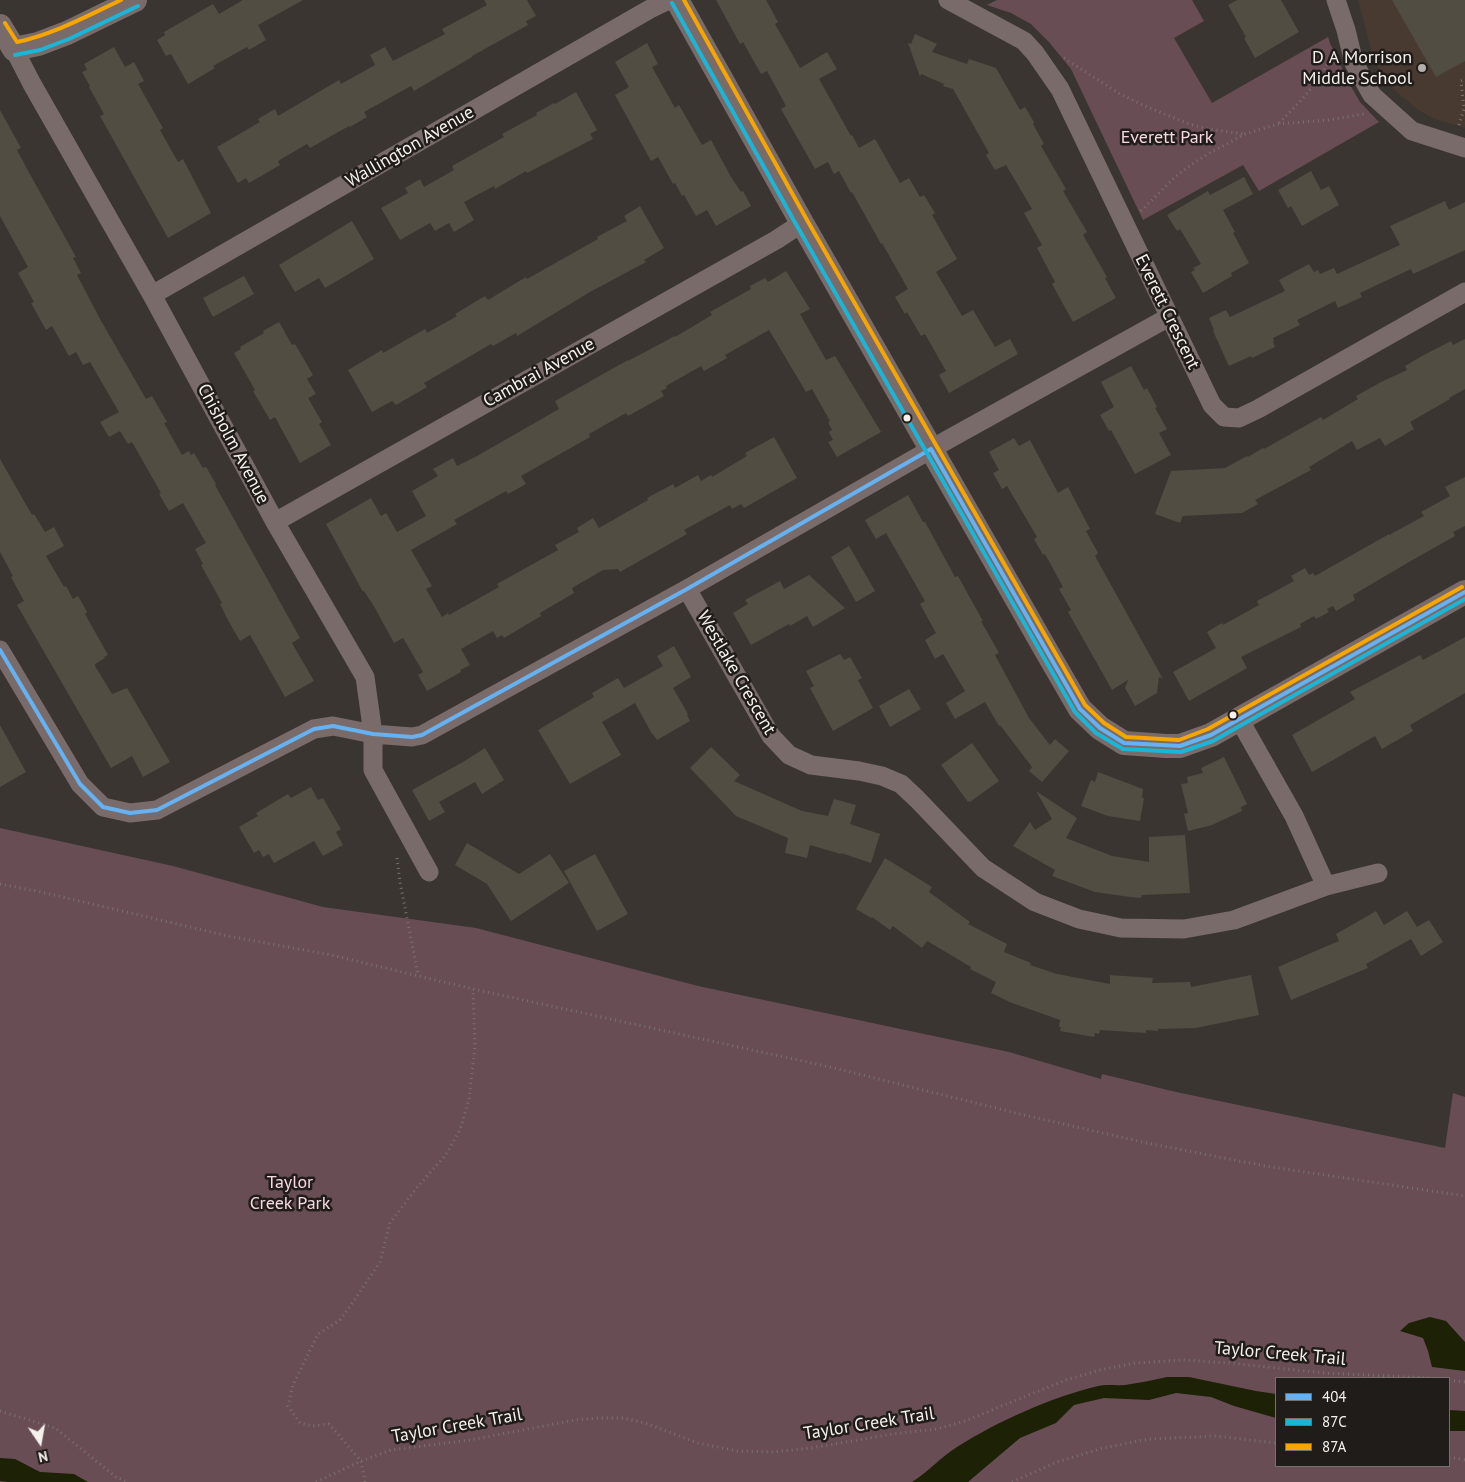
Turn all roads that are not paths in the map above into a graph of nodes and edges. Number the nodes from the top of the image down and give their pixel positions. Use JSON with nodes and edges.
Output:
{"nodes":[{"id":1,"x":135,"y":0,"type":"edge"},
{"id":2,"x":669,"y":0,"type":"edge"},
{"id":3,"x":677,"y":0,"type":"edge"},
{"id":4,"x":948,"y":0,"type":"edge"},
{"id":5,"x":1336,"y":0,"type":"edge"},
{"id":6,"x":0,"y":26,"type":"edge"},
{"id":7,"x":14,"y":49,"type":"junction"},
{"id":8,"x":1465,"y":148,"type":"edge"},
{"id":9,"x":802,"y":223,"type":"junction"},
{"id":10,"x":1465,"y":292,"type":"edge"},
{"id":11,"x":152,"y":296,"type":"junction"},
{"id":12,"x":1169,"y":317,"type":"junction"},
{"id":13,"x":931,"y":449,"type":"junction"},
{"id":14,"x":275,"y":522,"type":"junction"},
{"id":15,"x":687,"y":589,"type":"junction"},
{"id":16,"x":1465,"y":592,"type":"edge"},
{"id":17,"x":0,"y":650,"type":"edge"},
{"id":18,"x":1239,"y":720,"type":"junction"},
{"id":19,"x":373,"y":734,"type":"junction"},
{"id":20,"x":429,"y":872,"type":"dead end"},
{"id":21,"x":1378,"y":873,"type":"dead end"},
{"id":22,"x":1326,"y":886,"type":"junction"}],
"edges":[{"from":1,"to":7,"type":"street"},
{"from":2,"to":11,"type":"street","name":"Wallington Avenue"},
{"from":3,"to":9,"type":"street"},
{"from":4,"to":12,"type":"street","name":"Everett Crescent"},
{"from":5,"to":8,"type":"street"},
{"from":6,"to":7,"type":"street","name":"Chisholm Avenue"},
{"from":7,"to":11,"type":"street","name":"Chisholm Avenue"},
{"from":9,"to":13,"type":"street"},
{"from":9,"to":14,"type":"street","name":"Cambrai Avenue"},
{"from":10,"to":12,"type":"street","name":"Everett Crescent"},
{"from":11,"to":14,"type":"street","name":"Chisholm Avenue"},
{"from":12,"to":13,"type":"street"},
{"from":13,"to":15,"type":"street"},
{"from":13,"to":18,"type":"street"},
{"from":14,"to":19,"type":"street","name":"Chisholm Avenue"},
{"from":15,"to":19,"type":"street"},
{"from":15,"to":22,"type":"street","name":"Westlake Crescent"},
{"from":16,"to":18,"type":"street"},
{"from":17,"to":19,"type":"street"},
{"from":18,"to":22,"type":"street"},
{"from":19,"to":20,"type":"street","name":"Chisholm Avenue"},
{"from":21,"to":22,"type":"street","name":"Westlake Crescent"}]}
